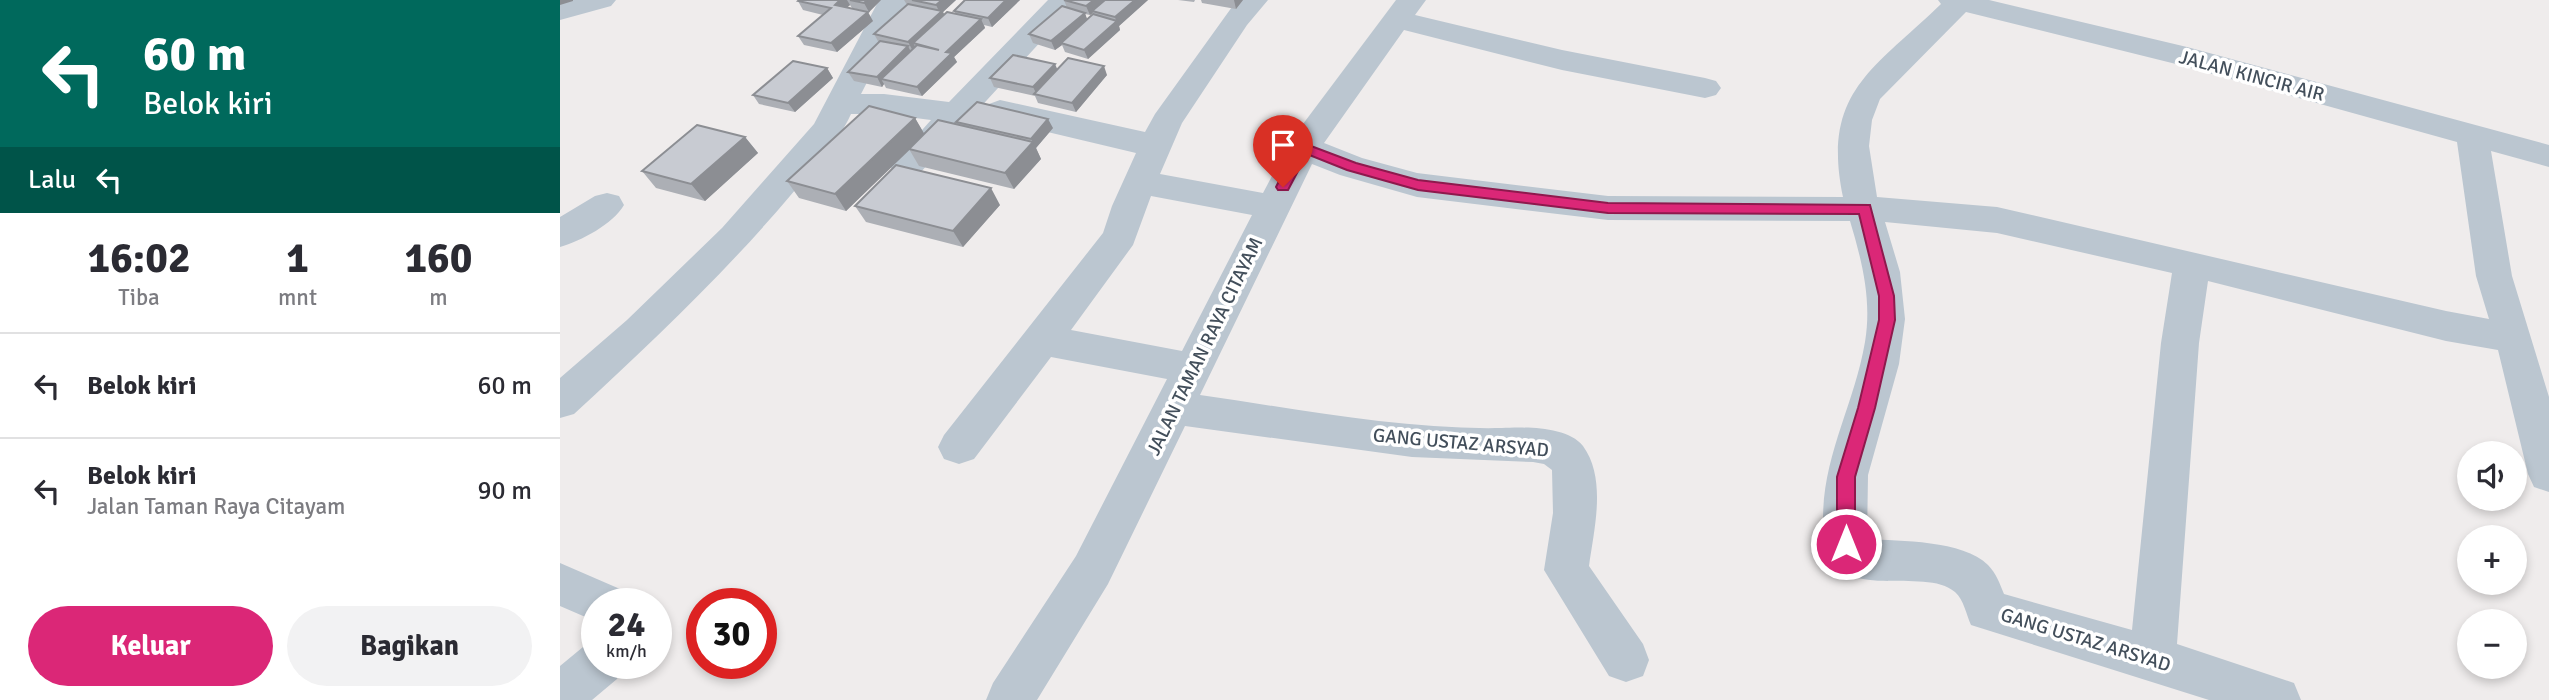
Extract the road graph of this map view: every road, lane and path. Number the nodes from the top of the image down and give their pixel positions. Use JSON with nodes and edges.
{"nodes":[{"id":1,"x":601,"y":0,"type":"edge"},
{"id":2,"x":894,"y":0,"type":"edge"},
{"id":3,"x":1064,"y":0,"type":"edge"},
{"id":4,"x":1253,"y":0,"type":"edge"},
{"id":5,"x":1959,"y":1,"type":"edge"},
{"id":6,"x":1404,"y":10,"type":"edge"},
{"id":7,"x":560,"y":11,"type":"edge"},
{"id":8,"x":1705,"y":88,"type":"dead end"},
{"id":9,"x":842,"y":104,"type":"junction"},
{"id":10,"x":960,"y":108,"type":"junction"},
{"id":11,"x":2472,"y":134,"type":"junction"},
{"id":12,"x":1156,"y":146,"type":"junction"},
{"id":13,"x":1303,"y":148,"type":"junction"},
{"id":14,"x":2549,"y":156,"type":"edge"},
{"id":15,"x":907,"y":166,"type":"edge"},
{"id":16,"x":1139,"y":182,"type":"junction"},
{"id":17,"x":607,"y":205,"type":"dead end"},
{"id":18,"x":1273,"y":206,"type":"junction"},
{"id":19,"x":1865,"y":209,"type":"junction"},
{"id":20,"x":560,"y":234,"type":"edge"},
{"id":21,"x":2192,"y":264,"type":"junction"},
{"id":22,"x":2514,"y":338,"type":"junction"},
{"id":23,"x":1042,"y":340,"type":"junction"},
{"id":24,"x":1192,"y":368,"type":"junction"},
{"id":25,"x":560,"y":402,"type":"edge"},
{"id":26,"x":1174,"y":408,"type":"junction"},
{"id":27,"x":959,"y":447,"type":"dead end"},
{"id":28,"x":2549,"y":474,"type":"edge"},
{"id":29,"x":560,"y":584,"type":"edge"},
{"id":30,"x":581,"y":594,"type":"edge"},
{"id":31,"x":2153,"y":658,"type":"junction"},
{"id":32,"x":1626,"y":660,"type":"dead end"},
{"id":33,"x":581,"y":679,"type":"edge"},
{"id":34,"x":560,"y":697,"type":"edge"},
{"id":35,"x":1010,"y":700,"type":"edge"},
{"id":36,"x":2277,"y":700,"type":"edge"}],
"edges":[{"from":1,"to":7,"type":"street"},
{"from":2,"to":9,"type":"street"},
{"from":3,"to":10,"type":"street"},
{"from":4,"to":12,"type":"street"},
{"from":5,"to":11,"type":"street","name":"JALAN KINCIR AIR"},
{"from":5,"to":19,"type":"street"},
{"from":6,"to":8,"type":"street"},
{"from":6,"to":13,"type":"street","name":"JALAN TAMAN RAYA CITAYAM"},
{"from":9,"to":10,"type":"street"},
{"from":9,"to":25,"type":"street"},
{"from":10,"to":12,"type":"street"},
{"from":10,"to":15,"type":"street"},
{"from":11,"to":14,"type":"street","name":"JALAN KINCIR AIR"},
{"from":11,"to":22,"type":"street"},
{"from":12,"to":16,"type":"street"},
{"from":13,"to":18,"type":"street","name":"JALAN TAMAN RAYA CITAYAM"},
{"from":13,"to":19,"type":"street"},
{"from":16,"to":18,"type":"street"},
{"from":16,"to":23,"type":"street"},
{"from":17,"to":20,"type":"street"},
{"from":18,"to":24,"type":"street","name":"JALAN TAMAN RAYA CITAYAM"},
{"from":19,"to":21,"type":"street"},
{"from":19,"to":31,"type":"street","name":"GANG USTAZ ARSYAD"},
{"from":21,"to":22,"type":"street"},
{"from":21,"to":31,"type":"street"},
{"from":22,"to":28,"type":"street"},
{"from":23,"to":24,"type":"street"},
{"from":23,"to":27,"type":"street"},
{"from":24,"to":26,"type":"street","name":"JALAN TAMAN RAYA CITAYAM"},
{"from":26,"to":32,"type":"street","name":"GANG USTAZ ARSYAD"},
{"from":26,"to":35,"type":"street","name":"JALAN TAMAN RAYA CITAYAM"},
{"from":29,"to":30,"type":"street"},
{"from":31,"to":36,"type":"street","name":"GANG USTAZ ARSYAD"},
{"from":33,"to":34,"type":"street"}]}
